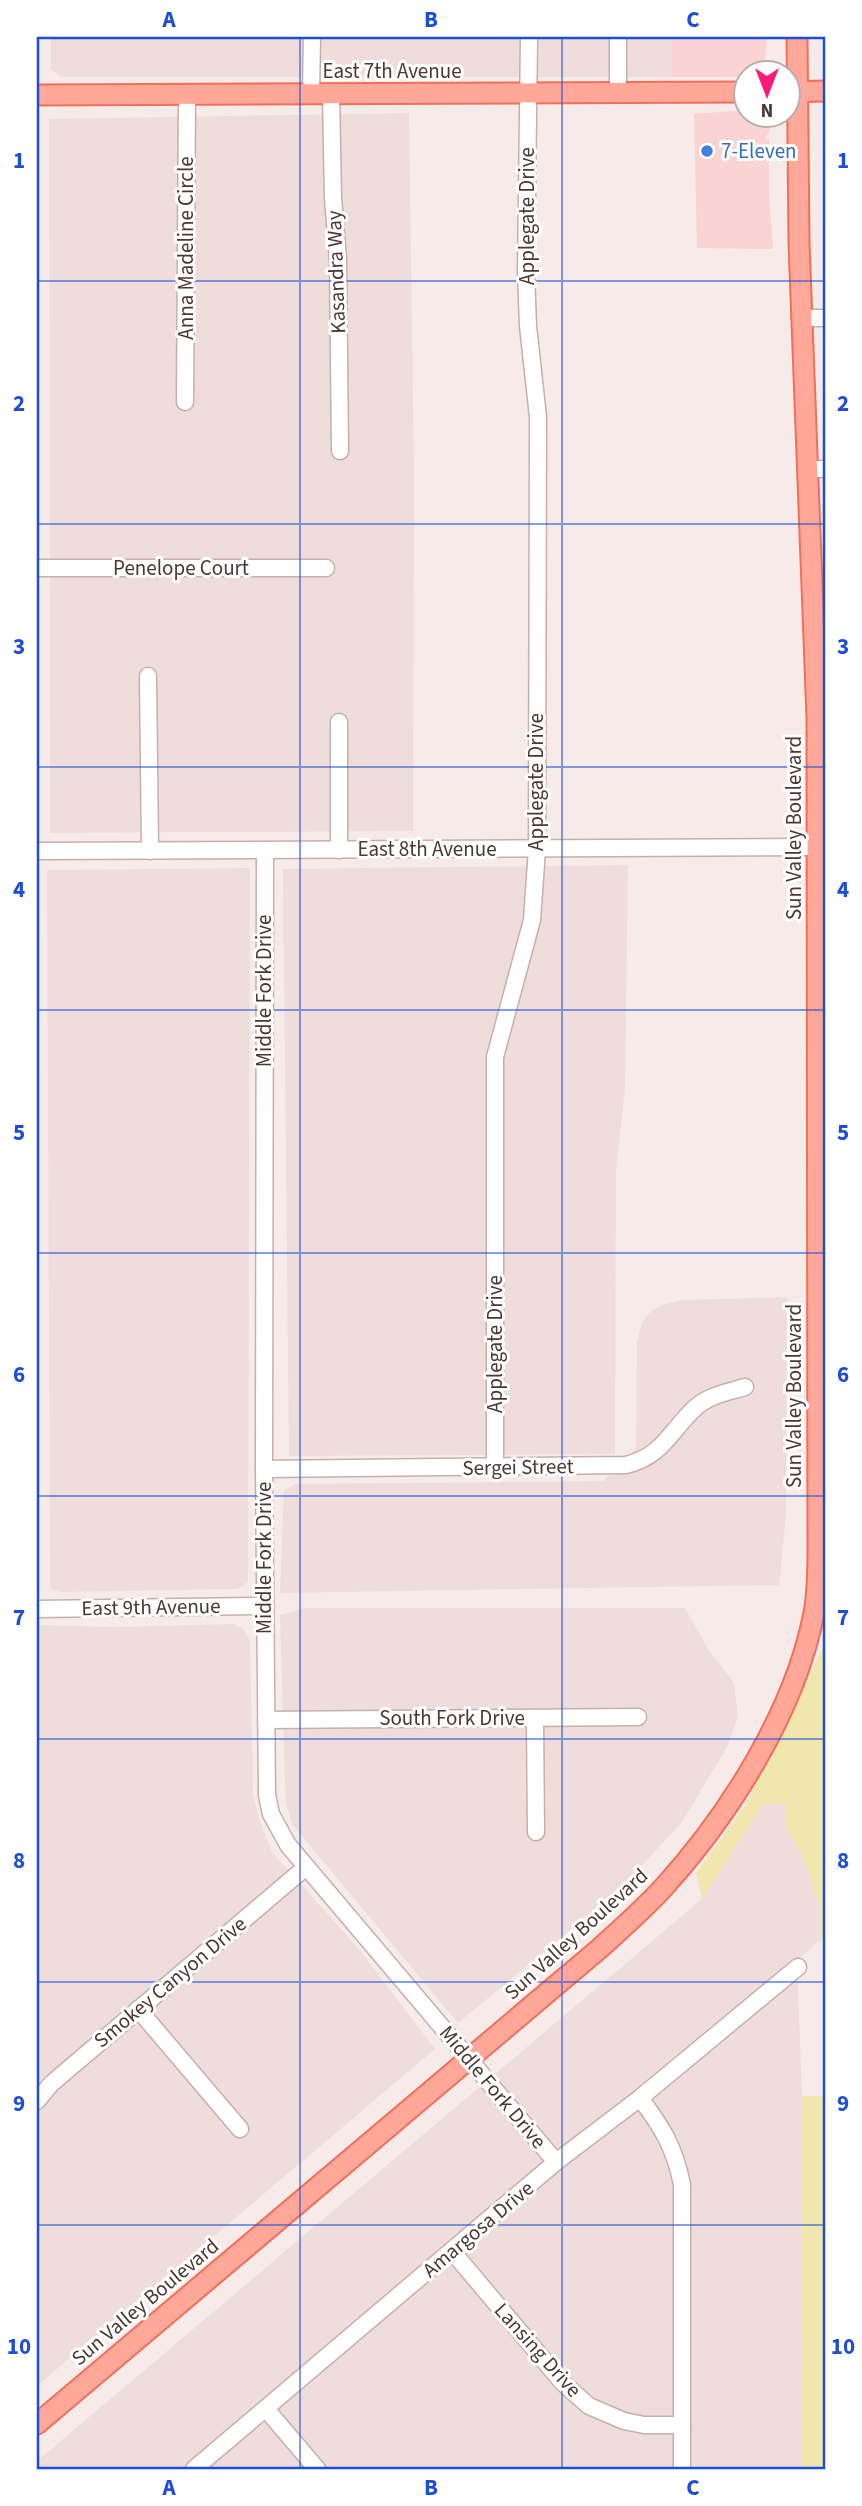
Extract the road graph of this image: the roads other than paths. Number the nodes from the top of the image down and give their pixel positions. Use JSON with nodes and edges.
{"nodes":[{"id":1,"x":312,"y":37,"type":"edge"},
{"id":2,"x":529,"y":37,"type":"edge"},
{"id":3,"x":618,"y":37,"type":"edge"},
{"id":4,"x":797,"y":37,"type":"edge"},
{"id":5,"x":795,"y":60,"type":"edge"},
{"id":6,"x":732,"y":92,"type":"edge"},
{"id":7,"x":802,"y":92,"type":"edge"},
{"id":8,"x":825,"y":92,"type":"edge"},
{"id":9,"x":527,"y":93,"type":"junction"},
{"id":10,"x":618,"y":93,"type":"junction"},
{"id":11,"x":321,"y":94,"type":"junction"},
{"id":12,"x":37,"y":95,"type":"edge"},
{"id":13,"x":187,"y":95,"type":"junction"},
{"id":14,"x":795,"y":130,"type":"edge"},
{"id":15,"x":803,"y":318,"type":"junction"},
{"id":16,"x":825,"y":318,"type":"edge"},
{"id":17,"x":185,"y":402,"type":"dead end"},
{"id":18,"x":340,"y":450,"type":"dead end"},
{"id":19,"x":817,"y":469,"type":"edge"},
{"id":20,"x":37,"y":568,"type":"edge"},
{"id":21,"x":326,"y":568,"type":"dead end"},
{"id":22,"x":148,"y":676,"type":"dead end"},
{"id":23,"x":339,"y":722,"type":"dead end"},
{"id":24,"x":816,"y":847,"type":"junction"},
{"id":25,"x":537,"y":849,"type":"junction"},
{"id":26,"x":265,"y":850,"type":"junction"},
{"id":27,"x":339,"y":850,"type":"junction"},
{"id":28,"x":37,"y":851,"type":"edge"},
{"id":29,"x":150,"y":851,"type":"junction"},
{"id":30,"x":821,"y":1220,"type":"edge"},
{"id":31,"x":745,"y":1387,"type":"dead end"},
{"id":32,"x":495,"y":1467,"type":"junction"},
{"id":33,"x":264,"y":1469,"type":"junction"},
{"id":34,"x":265,"y":1606,"type":"junction"},
{"id":35,"x":37,"y":1609,"type":"edge"},
{"id":36,"x":638,"y":1717,"type":"dead end"},
{"id":37,"x":535,"y":1718,"type":"junction"},
{"id":38,"x":265,"y":1720,"type":"junction"},
{"id":39,"x":536,"y":1832,"type":"dead end"},
{"id":40,"x":306,"y":1867,"type":"junction"},
{"id":41,"x":798,"y":1967,"type":"dead end"},
{"id":42,"x":138,"y":2009,"type":"junction"},
{"id":43,"x":469,"y":2059,"type":"junction"},
{"id":44,"x":640,"y":2098,"type":"junction"},
{"id":45,"x":37,"y":2101,"type":"edge"},
{"id":46,"x":240,"y":2129,"type":"dead end"},
{"id":47,"x":556,"y":2162,"type":"junction"},
{"id":48,"x":452,"y":2251,"type":"junction"},
{"id":49,"x":266,"y":2409,"type":"junction"},
{"id":50,"x":37,"y":2424,"type":"edge"},
{"id":51,"x":682,"y":2425,"type":"junction"},
{"id":52,"x":194,"y":2469,"type":"edge"},
{"id":53,"x":317,"y":2469,"type":"edge"},
{"id":54,"x":682,"y":2469,"type":"edge"}],
"edges":[{"from":1,"to":11,"type":"street","name":"Kasandra Way"},
{"from":2,"to":9,"type":"street","name":"Applegate Drive"},
{"from":3,"to":10,"type":"street"},
{"from":4,"to":5,"type":"main road","name":"Sun Valley Boulevard"},
{"from":6,"to":10,"type":"main road","name":"East 7th Avenue"},
{"from":7,"to":8,"type":"main road"},
{"from":9,"to":10,"type":"main road","name":"East 7th Avenue"},
{"from":9,"to":11,"type":"main road","name":"East 7th Avenue"},
{"from":9,"to":25,"type":"street","name":"Applegate Drive"},
{"from":11,"to":13,"type":"main road","name":"East 7th Avenue"},
{"from":11,"to":18,"type":"street","name":"Kasandra Way"},
{"from":12,"to":13,"type":"main road","name":"East 7th Avenue"},
{"from":13,"to":17,"type":"street","name":"Anna Madeline Circle"},
{"from":14,"to":15,"type":"main road","name":"Sun Valley Boulevard"},
{"from":15,"to":16,"type":"street"},
{"from":15,"to":19,"type":"main road","name":"Sun Valley Boulevard"},
{"from":19,"to":24,"type":"main road","name":"Sun Valley Boulevard"},
{"from":20,"to":21,"type":"street","name":"Penelope Court"},
{"from":22,"to":29,"type":"street"},
{"from":23,"to":27,"type":"street"},
{"from":24,"to":25,"type":"street","name":"East 8th Avenue"},
{"from":24,"to":30,"type":"main road","name":"Sun Valley Boulevard"},
{"from":25,"to":27,"type":"street","name":"East 8th Avenue"},
{"from":25,"to":32,"type":"street","name":"Applegate Drive"},
{"from":26,"to":27,"type":"street","name":"East 8th Avenue"},
{"from":26,"to":29,"type":"street","name":"East 8th Avenue"},
{"from":26,"to":33,"type":"street","name":"Middle Fork Drive"},
{"from":28,"to":29,"type":"street","name":"East 8th Avenue"},
{"from":30,"to":43,"type":"main road","name":"Sun Valley Boulevard"},
{"from":31,"to":32,"type":"street","name":"Sergei Street"},
{"from":32,"to":33,"type":"street","name":"Sergei Street"},
{"from":33,"to":34,"type":"street","name":"Middle Fork Drive"},
{"from":34,"to":35,"type":"street","name":"East 9th Avenue"},
{"from":34,"to":38,"type":"street","name":"Middle Fork Drive"},
{"from":36,"to":37,"type":"street","name":"South Fork Drive"},
{"from":37,"to":38,"type":"street","name":"South Fork Drive"},
{"from":37,"to":39,"type":"street"},
{"from":38,"to":40,"type":"street","name":"Middle Fork Drive"},
{"from":40,"to":42,"type":"street","name":"Smokey Canyon Drive"},
{"from":40,"to":43,"type":"street","name":"Middle Fork Drive"},
{"from":41,"to":44,"type":"street","name":"Amargosa Drive"},
{"from":42,"to":45,"type":"street","name":"Smokey Canyon Drive"},
{"from":42,"to":46,"type":"street"},
{"from":43,"to":47,"type":"street","name":"Middle Fork Drive"},
{"from":43,"to":50,"type":"main road","name":"Sun Valley Boulevard"},
{"from":44,"to":47,"type":"street","name":"Amargosa Drive"},
{"from":44,"to":51,"type":"street"},
{"from":47,"to":48,"type":"street","name":"Amargosa Drive"},
{"from":48,"to":49,"type":"street","name":"Amargosa Drive"},
{"from":48,"to":51,"type":"street","name":"Lansing Drive"},
{"from":49,"to":52,"type":"street","name":"Amargosa Drive"},
{"from":49,"to":53,"type":"street"},
{"from":51,"to":54,"type":"street"}]}
